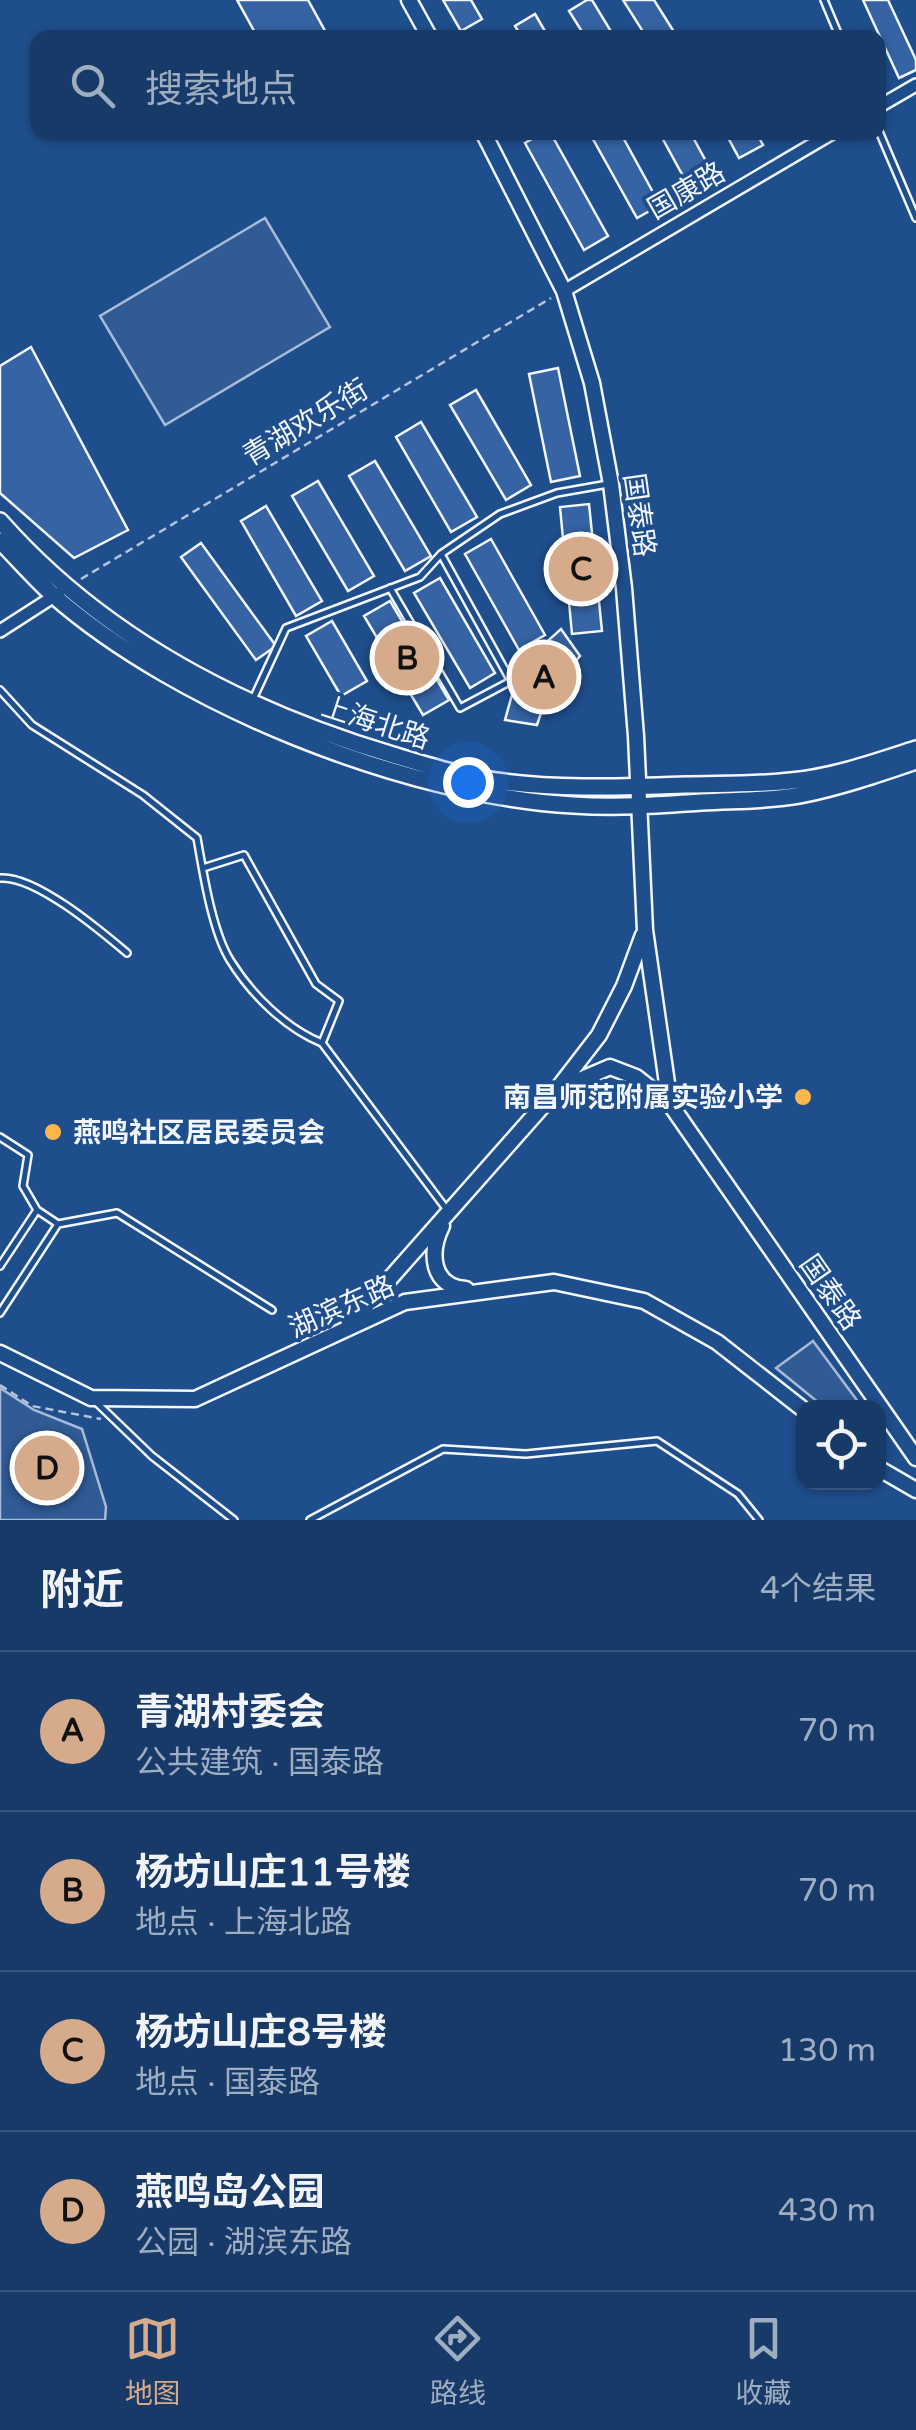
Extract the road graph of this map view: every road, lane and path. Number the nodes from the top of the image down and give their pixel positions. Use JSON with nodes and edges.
{"nodes":[{"id":1,"x":409,"y":0,"type":"edge"},
{"id":2,"x":824,"y":0,"type":"edge"},
{"id":3,"x":426,"y":30,"type":"edge"},
{"id":4,"x":837,"y":30,"type":"edge"},
{"id":5,"x":916,"y":85,"type":"edge"},
{"id":6,"x":886,"y":102,"type":"edge"},
{"id":7,"x":487,"y":140,"type":"edge"},
{"id":8,"x":820,"y":140,"type":"edge"},
{"id":9,"x":883,"y":140,"type":"edge"},
{"id":10,"x":916,"y":218,"type":"edge"},
{"id":11,"x":564,"y":291,"type":"junction"},
{"id":12,"x":611,"y":484,"type":"junction"},
{"id":13,"x":0,"y":522,"type":"edge"},
{"id":14,"x":0,"y":542,"type":"edge"},
{"id":15,"x":441,"y":554,"type":"junction"},
{"id":16,"x":390,"y":588,"type":"junction"},
{"id":17,"x":61,"y":592,"type":"junction"},
{"id":18,"x":0,"y":631,"type":"edge"},
{"id":19,"x":0,"y":690,"type":"edge"},
{"id":20,"x":251,"y":704,"type":"junction"},
{"id":21,"x":916,"y":749,"type":"edge"},
{"id":22,"x":916,"y":761,"type":"edge"},
{"id":23,"x":639,"y":786,"type":"junction"},
{"id":24,"x":640,"y":806,"type":"junction"},
{"id":25,"x":202,"y":868,"type":"junction"},
{"id":26,"x":0,"y":878,"type":"edge"},
{"id":27,"x":645,"y":930,"type":"junction"},
{"id":28,"x":127,"y":953,"type":"dead end"},
{"id":29,"x":322,"y":1043,"type":"junction"},
{"id":30,"x":555,"y":1092,"type":"junction"},
{"id":31,"x":670,"y":1104,"type":"junction"},
{"id":32,"x":0,"y":1137,"type":"edge"},
{"id":33,"x":38,"y":1210,"type":"junction"},
{"id":34,"x":448,"y":1212,"type":"junction"},
{"id":35,"x":58,"y":1224,"type":"junction"},
{"id":36,"x":0,"y":1266,"type":"edge"},
{"id":37,"x":499,"y":1289,"type":"junction"},
{"id":38,"x":272,"y":1310,"type":"dead end"},
{"id":39,"x":0,"y":1314,"type":"edge"},
{"id":40,"x":344,"y":1330,"type":"junction"},
{"id":41,"x":0,"y":1354,"type":"edge"},
{"id":42,"x":0,"y":1384,"type":"edge"},
{"id":43,"x":91,"y":1398,"type":"junction"},
{"id":44,"x":796,"y":1404,"type":"edge"},
{"id":45,"x":113,"y":1419,"type":"junction"},
{"id":46,"x":916,"y":1458,"type":"edge"},
{"id":47,"x":886,"y":1473,"type":"edge"},
{"id":48,"x":916,"y":1490,"type":"edge"},
{"id":49,"x":234,"y":1520,"type":"edge"},
{"id":50,"x":310,"y":1520,"type":"edge"},
{"id":51,"x":759,"y":1520,"type":"edge"}],
"edges":[{"from":1,"to":3,"type":"street"},
{"from":2,"to":4,"type":"lane"},
{"from":5,"to":6,"type":"street"},
{"from":7,"to":11,"type":"street","name":"国泰路"},
{"from":8,"to":11,"type":"street","name":"国康路"},
{"from":9,"to":10,"type":"lane"},
{"from":11,"to":12,"type":"street","name":"国泰路"},
{"from":11,"to":17,"type":"path","name":"青湖欢乐街"},
{"from":12,"to":15,"type":"lane"},
{"from":12,"to":23,"type":"street","name":"国泰路"},
{"from":13,"to":17,"type":"main road","name":"上海北路"},
{"from":14,"to":17,"type":"main road","name":"上海北路"},
{"from":15,"to":16,"type":"lane"},
{"from":15,"to":16,"type":"lane"},
{"from":16,"to":20,"type":"lane"},
{"from":17,"to":18,"type":"street"},
{"from":17,"to":20,"type":"main road","name":"上海北路"},
{"from":17,"to":24,"type":"main road","name":"上海北路"},
{"from":19,"to":25,"type":"lane"},
{"from":20,"to":23,"type":"main road","name":"上海北路"},
{"from":21,"to":23,"type":"main road","name":"上海北路"},
{"from":22,"to":24,"type":"main road","name":"上海北路"},
{"from":23,"to":24,"type":"street","name":"国泰路"},
{"from":24,"to":27,"type":"street","name":"国泰路"},
{"from":25,"to":29,"type":"lane"},
{"from":25,"to":29,"type":"lane"},
{"from":26,"to":28,"type":"lane"},
{"from":27,"to":30,"type":"street","name":"国泰路"},
{"from":27,"to":31,"type":"street","name":"国泰路"},
{"from":29,"to":34,"type":"lane"},
{"from":30,"to":31,"type":"street","name":"国泰路"},
{"from":30,"to":34,"type":"street","name":"国泰路"},
{"from":31,"to":46,"type":"street","name":"国泰路"},
{"from":32,"to":33,"type":"lane"},
{"from":33,"to":35,"type":"lane"},
{"from":33,"to":36,"type":"lane"},
{"from":34,"to":37,"type":"street"},
{"from":34,"to":40,"type":"street","name":"国泰路"},
{"from":35,"to":38,"type":"lane"},
{"from":35,"to":39,"type":"lane"},
{"from":37,"to":40,"type":"street","name":"湖滨东路"},
{"from":37,"to":44,"type":"street","name":"湖滨东路"},
{"from":40,"to":43,"type":"street","name":"湖滨东路"},
{"from":41,"to":43,"type":"street","name":"湖滨东路"},
{"from":42,"to":45,"type":"path"},
{"from":43,"to":45,"type":"lane"},
{"from":45,"to":49,"type":"lane"},
{"from":47,"to":48,"type":"street"},
{"from":50,"to":51,"type":"lane"}]}
